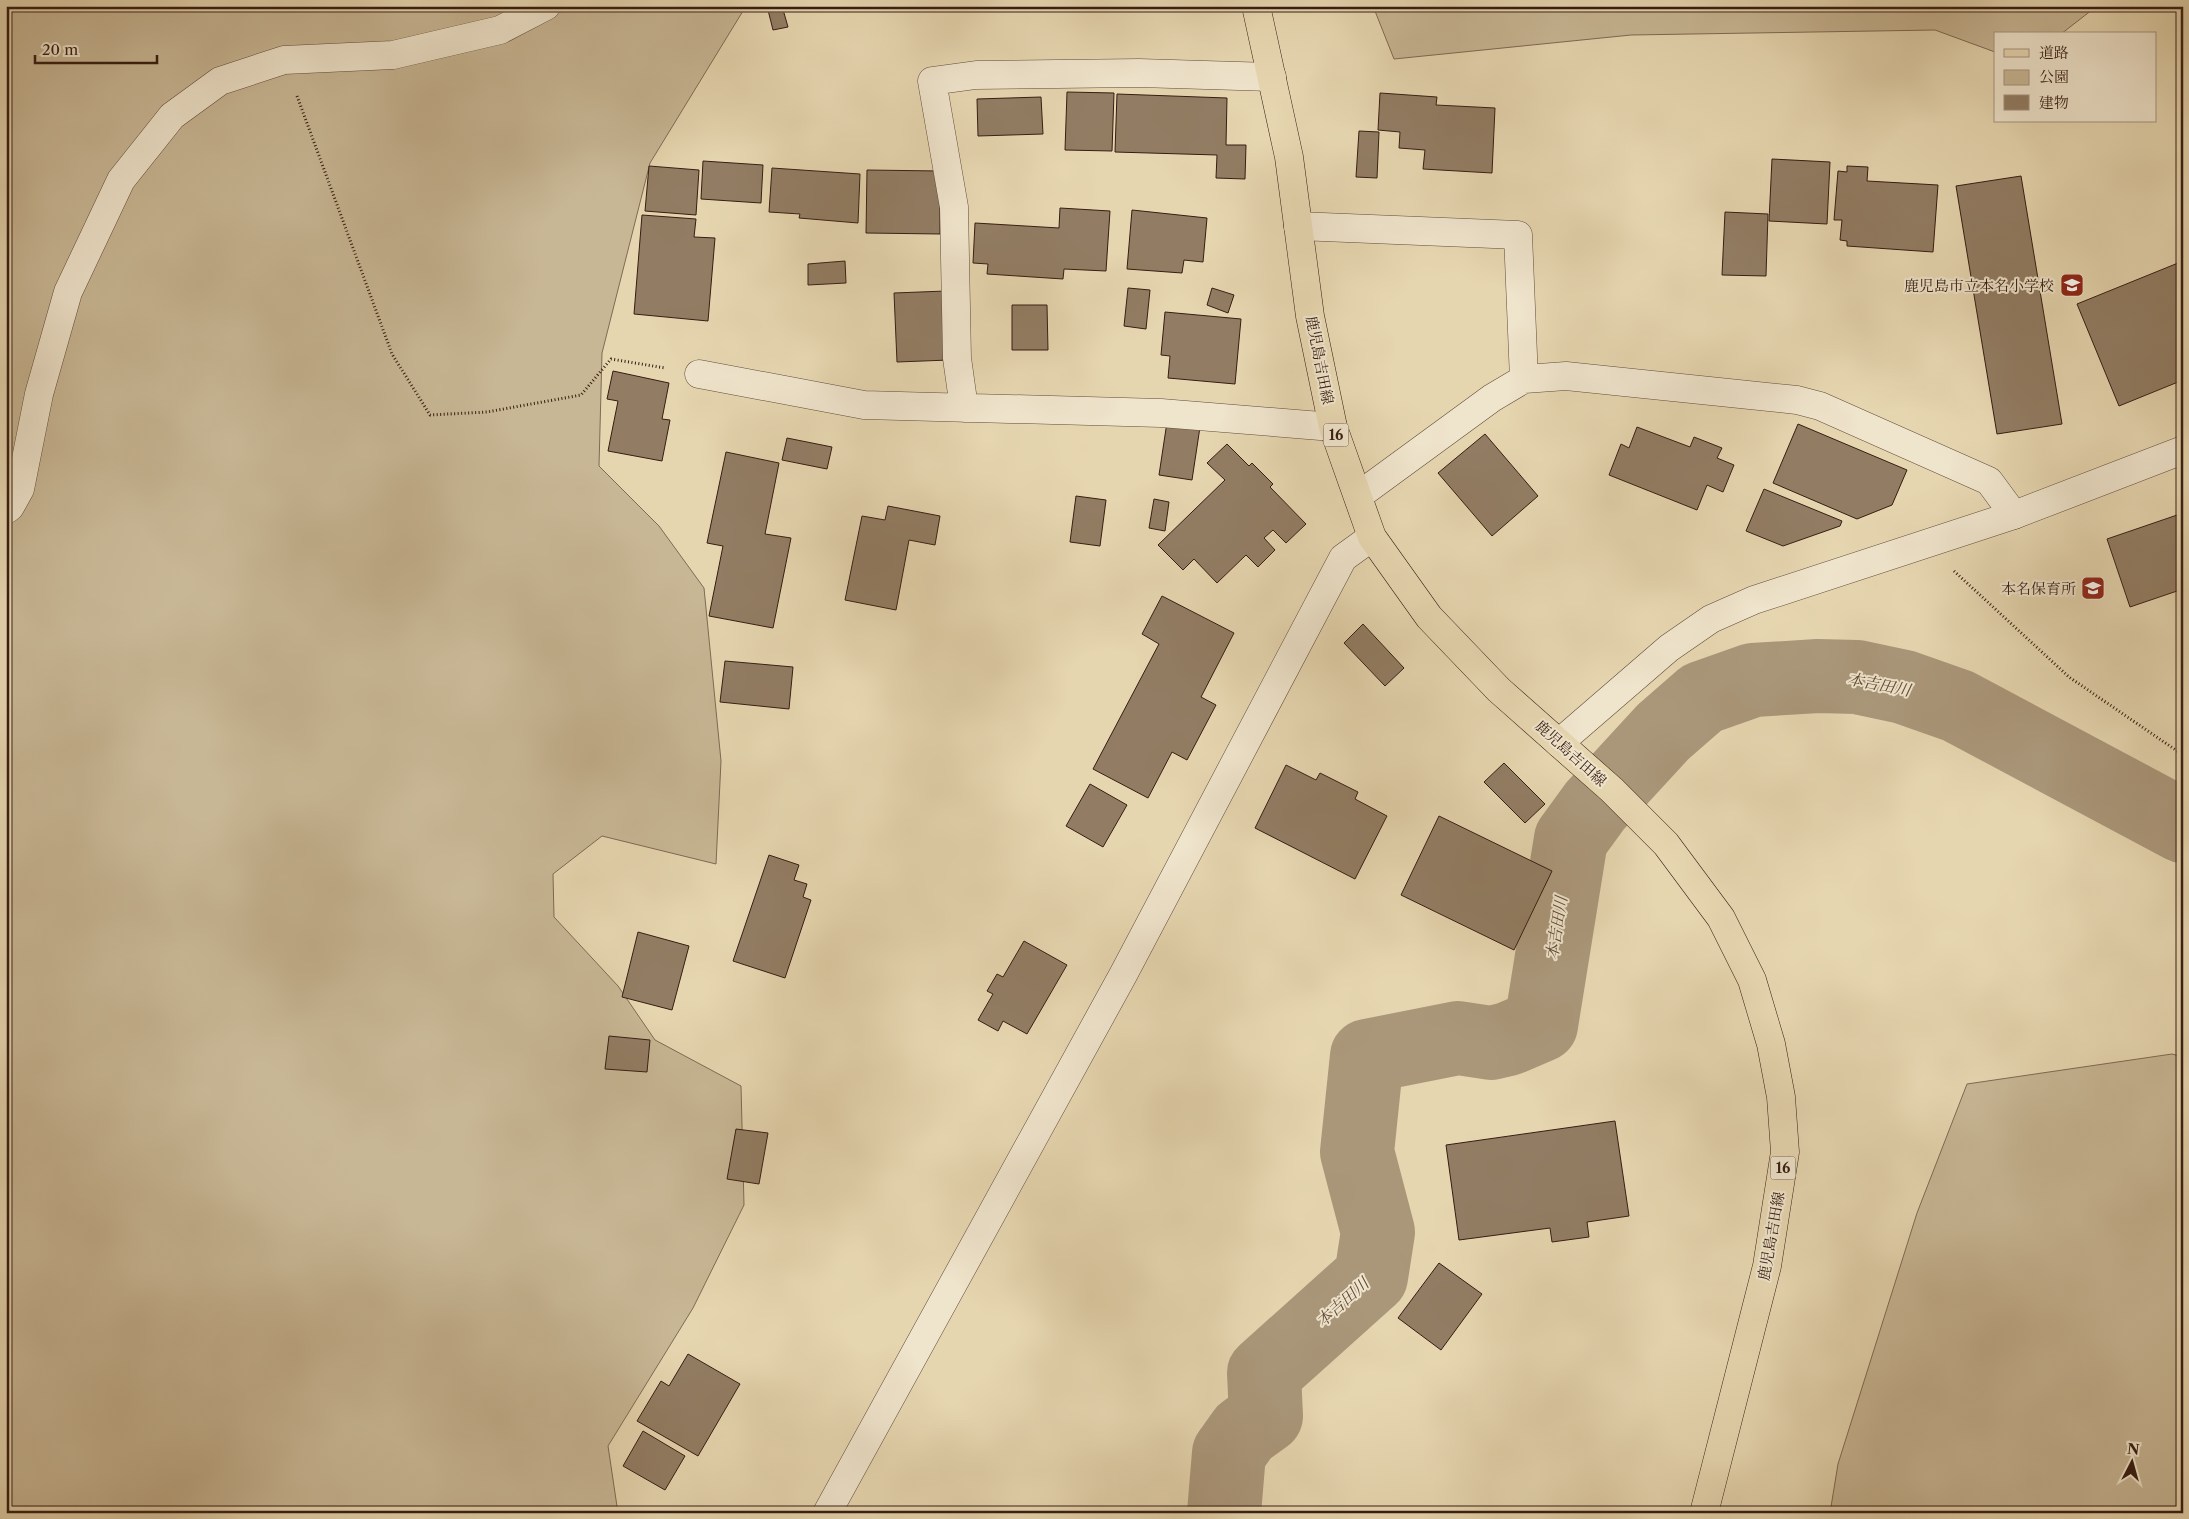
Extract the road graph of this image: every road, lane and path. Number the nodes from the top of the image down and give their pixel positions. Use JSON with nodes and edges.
{"nodes":[{"id":1,"x":546,"y":6,"type":"edge"},
{"id":2,"x":1256,"y":6,"type":"edge"},
{"id":3,"x":284,"y":60,"type":"junction"},
{"id":4,"x":1272,"y":77,"type":"junction"},
{"id":5,"x":1298,"y":226,"type":"junction"},
{"id":6,"x":699,"y":374,"type":"joint"},
{"id":7,"x":1524,"y":379,"type":"junction"},
{"id":8,"x":964,"y":408,"type":"junction"},
{"id":9,"x":1333,"y":427,"type":"junction"},
{"id":10,"x":2183,"y":450,"type":"edge"},
{"id":11,"x":1358,"y":496,"type":"junction"},
{"id":12,"x":6,"y":510,"type":"edge"},
{"id":13,"x":2014,"y":515,"type":"junction"},
{"id":14,"x":1372,"y":536,"type":"junction"},
{"id":15,"x":1926,"y":545,"type":"junction"},
{"id":16,"x":1559,"y":743,"type":"junction"},
{"id":17,"x":2183,"y":756,"type":"edge"},
{"id":18,"x":827,"y":1513,"type":"edge"},
{"id":19,"x":1704,"y":1513,"type":"edge"}],
"edges":[{"from":1,"to":3,"type":"street"},
{"from":2,"to":4,"type":"main road","name":"鹿児島吉田線","number":"16"},
{"from":3,"to":6,"type":"path"},
{"from":3,"to":12,"type":"street"},
{"from":4,"to":5,"type":"main road","name":"鹿児島吉田線","number":"16"},
{"from":4,"to":8,"type":"street"},
{"from":5,"to":7,"type":"street"},
{"from":5,"to":9,"type":"main road","name":"鹿児島吉田線","number":"16"},
{"from":6,"to":8,"type":"street"},
{"from":7,"to":11,"type":"street"},
{"from":7,"to":13,"type":"street"},
{"from":8,"to":9,"type":"street"},
{"from":9,"to":11,"type":"main road","name":"鹿児島吉田線","number":"16"},
{"from":10,"to":13,"type":"street"},
{"from":11,"to":14,"type":"main road","name":"鹿児島吉田線","number":"16"},
{"from":13,"to":15,"type":"street"},
{"from":14,"to":16,"type":"main road","name":"鹿児島吉田線","number":"16"},
{"from":14,"to":18,"type":"street"},
{"from":15,"to":16,"type":"street"},
{"from":15,"to":17,"type":"path"},
{"from":16,"to":19,"type":"main road","name":"鹿児島吉田線","number":"16"}]}
